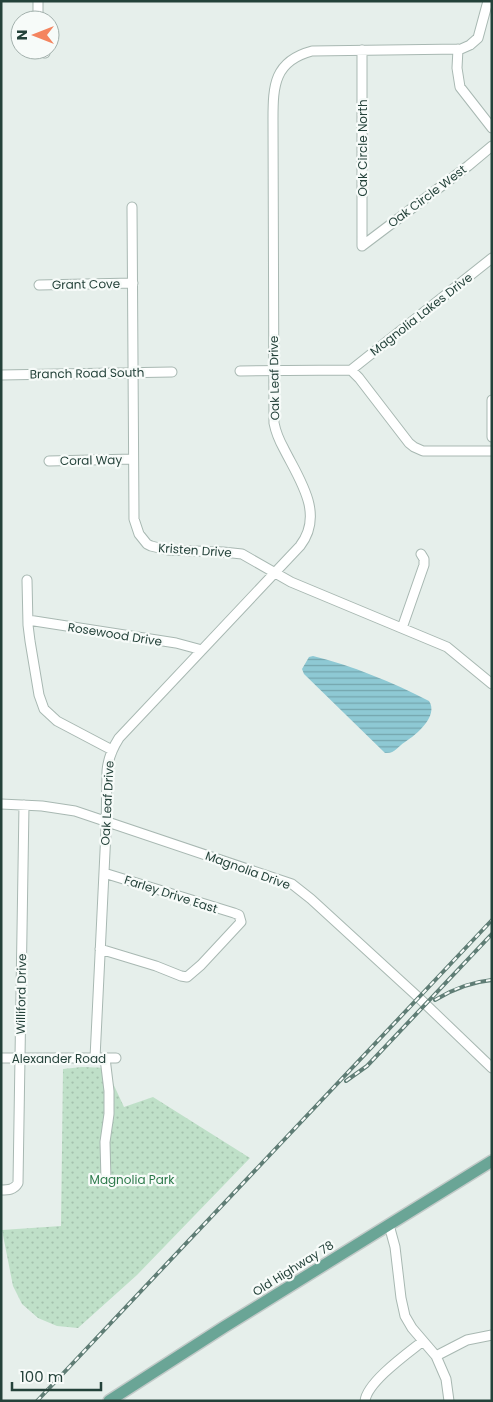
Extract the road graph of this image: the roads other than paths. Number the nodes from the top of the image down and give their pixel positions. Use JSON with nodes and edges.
{"nodes":[{"id":1,"x":488,"y":1,"type":"edge"},
{"id":2,"x":458,"y":49,"type":"junction"},
{"id":3,"x":362,"y":50,"type":"junction"},
{"id":4,"x":492,"y":128,"type":"edge"},
{"id":5,"x":492,"y":146,"type":"edge"},
{"id":6,"x":132,"y":207,"type":"dead end"},
{"id":7,"x":362,"y":246,"type":"joint"},
{"id":8,"x":492,"y":258,"type":"edge"},
{"id":9,"x":133,"y":283,"type":"junction"},
{"id":10,"x":39,"y":285,"type":"dead end"},
{"id":11,"x":351,"y":370,"type":"junction"},
{"id":12,"x":274,"y":371,"type":"junction"},
{"id":13,"x":172,"y":372,"type":"dead end"},
{"id":14,"x":240,"y":372,"type":"dead end"},
{"id":15,"x":133,"y":373,"type":"junction"},
{"id":16,"x":1,"y":375,"type":"edge"},
{"id":17,"x":492,"y":400,"type":"edge"},
{"id":18,"x":492,"y":437,"type":"edge"},
{"id":19,"x":492,"y":452,"type":"edge"},
{"id":20,"x":133,"y":459,"type":"junction"},
{"id":21,"x":49,"y":461,"type":"dead end"},
{"id":22,"x":421,"y":554,"type":"dead end"},
{"id":23,"x":274,"y":574,"type":"junction"},
{"id":24,"x":27,"y":580,"type":"dead end"},
{"id":25,"x":28,"y":620,"type":"junction"},
{"id":26,"x":402,"y":628,"type":"junction"},
{"id":27,"x":202,"y":650,"type":"junction"},
{"id":28,"x":492,"y":684,"type":"edge"},
{"id":29,"x":112,"y":750,"type":"junction"},
{"id":30,"x":1,"y":804,"type":"edge"},
{"id":31,"x":24,"y":805,"type":"junction"},
{"id":32,"x":106,"y":821,"type":"junction"},
{"id":33,"x":104,"y":873,"type":"junction"},
{"id":34,"x":100,"y":949,"type":"junction"},
{"id":35,"x":1,"y":1058,"type":"edge"},
{"id":36,"x":20,"y":1058,"type":"junction"},
{"id":37,"x":100,"y":1058,"type":"junction"},
{"id":38,"x":116,"y":1058,"type":"dead end"},
{"id":39,"x":492,"y":1068,"type":"edge"},
{"id":40,"x":492,"y":1161,"type":"edge"},
{"id":41,"x":106,"y":1180,"type":"dead end"},
{"id":42,"x":1,"y":1190,"type":"edge"},
{"id":43,"x":389,"y":1225,"type":"junction"},
{"id":44,"x":492,"y":1334,"type":"edge"},
{"id":45,"x":423,"y":1341,"type":"junction"},
{"id":46,"x":436,"y":1356,"type":"junction"},
{"id":47,"x":449,"y":1399,"type":"edge"},
{"id":48,"x":109,"y":1401,"type":"edge"},
{"id":49,"x":365,"y":1401,"type":"edge"}],
"edges":[{"from":1,"to":2,"type":"street"},
{"from":2,"to":3,"type":"street","name":"Oak Leaf Drive"},
{"from":2,"to":4,"type":"street"},
{"from":3,"to":7,"type":"street","name":"Oak Circle North"},
{"from":3,"to":12,"type":"street","name":"Oak Leaf Drive"},
{"from":5,"to":7,"type":"street","name":"Oak Circle West"},
{"from":6,"to":9,"type":"street","name":"Kristen Drive"},
{"from":8,"to":11,"type":"street","name":"Magnolia Lakes Drive"},
{"from":9,"to":10,"type":"street","name":"Grant Cove"},
{"from":9,"to":15,"type":"street","name":"Kristen Drive"},
{"from":11,"to":12,"type":"street"},
{"from":11,"to":19,"type":"street"},
{"from":12,"to":14,"type":"street"},
{"from":12,"to":23,"type":"street","name":"Oak Leaf Drive"},
{"from":13,"to":15,"type":"street","name":"Branch Road South"},
{"from":15,"to":16,"type":"street","name":"Branch Road South"},
{"from":15,"to":20,"type":"street","name":"Kristen Drive"},
{"from":17,"to":18,"type":"street"},
{"from":20,"to":21,"type":"street","name":"Coral Way"},
{"from":20,"to":23,"type":"street","name":"Kristen Drive"},
{"from":22,"to":26,"type":"street"},
{"from":23,"to":26,"type":"street","name":"Kristen Drive"},
{"from":23,"to":27,"type":"street","name":"Oak Leaf Drive"},
{"from":24,"to":25,"type":"street"},
{"from":25,"to":27,"type":"street","name":"Rosewood Drive"},
{"from":25,"to":29,"type":"street"},
{"from":26,"to":28,"type":"street","name":"Kristen Drive"},
{"from":27,"to":29,"type":"street","name":"Oak Leaf Drive"},
{"from":29,"to":32,"type":"street","name":"Oak Leaf Drive"},
{"from":30,"to":31,"type":"street","name":"Magnolia Drive"},
{"from":31,"to":32,"type":"street","name":"Magnolia Drive"},
{"from":31,"to":36,"type":"street","name":"Williford Drive"},
{"from":32,"to":33,"type":"street","name":"Oak Leaf Drive"},
{"from":32,"to":39,"type":"street","name":"Magnolia Drive"},
{"from":33,"to":34,"type":"street","name":"Oak Leaf Drive"},
{"from":33,"to":34,"type":"street","name":"Farley Drive East"},
{"from":34,"to":37,"type":"street","name":"Oak Leaf Drive"},
{"from":35,"to":36,"type":"street","name":"Alexander Road"},
{"from":36,"to":37,"type":"street","name":"Alexander Road"},
{"from":36,"to":42,"type":"street","name":"Williford Drive"},
{"from":37,"to":38,"type":"street","name":"Alexander Road"},
{"from":37,"to":41,"type":"street","name":"Oak Leaf Drive"},
{"from":40,"to":43,"type":"main road","name":"Old Highway 78"},
{"from":43,"to":45,"type":"street"},
{"from":43,"to":48,"type":"main road","name":"Old Highway 78"},
{"from":44,"to":46,"type":"street"},
{"from":45,"to":46,"type":"street"},
{"from":45,"to":49,"type":"street"},
{"from":46,"to":47,"type":"street"}]}
